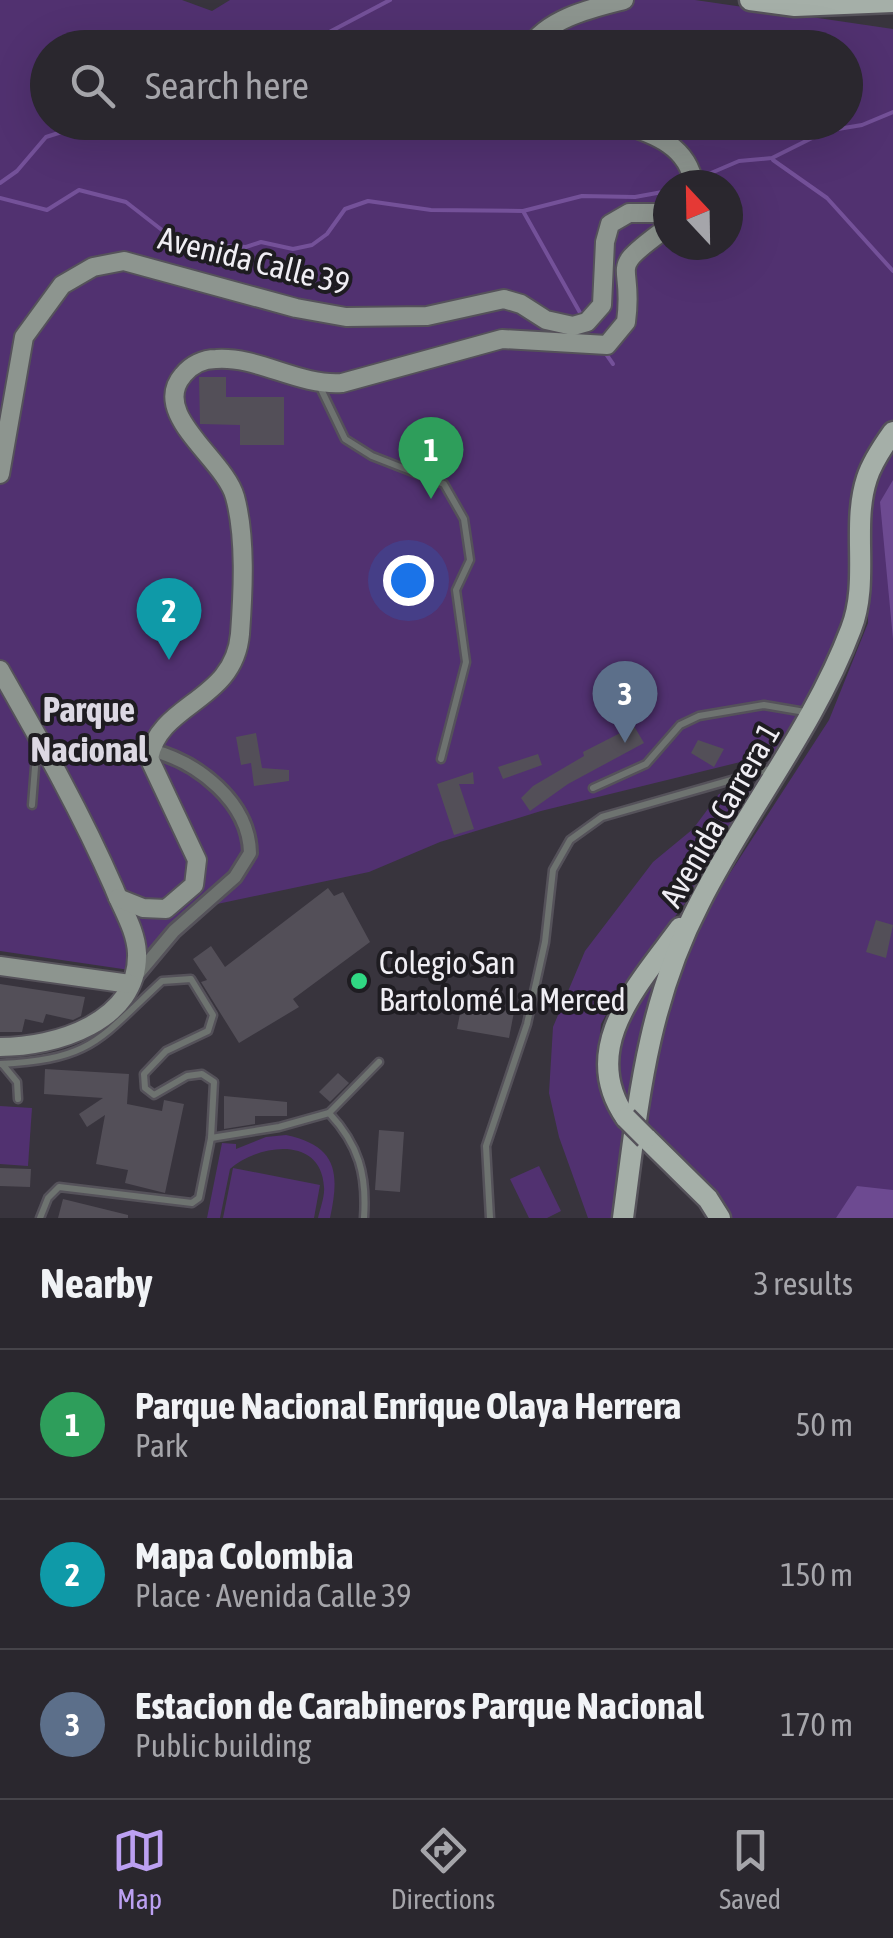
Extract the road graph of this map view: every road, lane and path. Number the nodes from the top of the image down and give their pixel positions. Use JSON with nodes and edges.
{"nodes":[{"id":1,"x":624,"y":0,"type":"edge"},
{"id":2,"x":750,"y":0,"type":"edge"},
{"id":3,"x":893,"y":2,"type":"edge"},
{"id":4,"x":545,"y":30,"type":"edge"},
{"id":5,"x":656,"y":140,"type":"edge"},
{"id":6,"x":691,"y":170,"type":"edge"},
{"id":7,"x":653,"y":213,"type":"edge"},
{"id":8,"x":653,"y":237,"type":"edge"},
{"id":9,"x":319,"y":384,"type":"junction"},
{"id":10,"x":888,"y":440,"type":"edge"},
{"id":11,"x":0,"y":474,"type":"edge"},
{"id":12,"x":0,"y":670,"type":"edge"},
{"id":13,"x":812,"y":714,"type":"junction"},
{"id":14,"x":38,"y":736,"type":"junction"},
{"id":15,"x":151,"y":750,"type":"junction"},
{"id":16,"x":441,"y":759,"type":"dead end"},
{"id":17,"x":784,"y":761,"type":"junction"},
{"id":18,"x":592,"y":788,"type":"dead end"},
{"id":19,"x":32,"y":805,"type":"dead end"},
{"id":20,"x":118,"y":898,"type":"junction"},
{"id":21,"x":699,"y":902,"type":"junction"},
{"id":22,"x":0,"y":966,"type":"edge"},
{"id":23,"x":130,"y":984,"type":"junction"},
{"id":24,"x":1,"y":1058,"type":"edge"},
{"id":25,"x":379,"y":1062,"type":"dead end"},
{"id":26,"x":18,"y":1098,"type":"dead end"},
{"id":27,"x":329,"y":1113,"type":"junction"},
{"id":28,"x":210,"y":1138,"type":"junction"},
{"id":29,"x":40,"y":1218,"type":"edge"},
{"id":30,"x":364,"y":1218,"type":"edge"},
{"id":31,"x":490,"y":1218,"type":"edge"},
{"id":32,"x":623,"y":1218,"type":"edge"},
{"id":33,"x":720,"y":1218,"type":"edge"}],
"edges":[{"from":1,"to":4,"type":"street"},
{"from":2,"to":3,"type":"main road"},
{"from":5,"to":6,"type":"street"},
{"from":7,"to":11,"type":"street","name":"Avenida Calle 39"},
{"from":8,"to":9,"type":"street"},
{"from":9,"to":15,"type":"street"},
{"from":9,"to":16,"type":"lane"},
{"from":10,"to":13,"type":"main road","name":"Avenida Carrera 1"},
{"from":12,"to":14,"type":"street"},
{"from":13,"to":17,"type":"main road","name":"Avenida Carrera 1"},
{"from":13,"to":18,"type":"lane"},
{"from":14,"to":19,"type":"lane"},
{"from":14,"to":20,"type":"street"},
{"from":15,"to":20,"type":"street"},
{"from":15,"to":23,"type":"street"},
{"from":17,"to":21,"type":"main road","name":"Avenida Carrera 1"},
{"from":17,"to":31,"type":"lane"},
{"from":20,"to":23,"type":"street"},
{"from":21,"to":32,"type":"main road","name":"Avenida Carrera 1"},
{"from":21,"to":33,"type":"main road","bridge":true},
{"from":22,"to":23,"type":"street"},
{"from":23,"to":24,"type":"street"},
{"from":24,"to":26,"type":"lane"},
{"from":24,"to":28,"type":"lane"},
{"from":25,"to":27,"type":"lane"},
{"from":27,"to":28,"type":"lane"},
{"from":27,"to":30,"type":"lane"},
{"from":28,"to":29,"type":"lane"}]}
